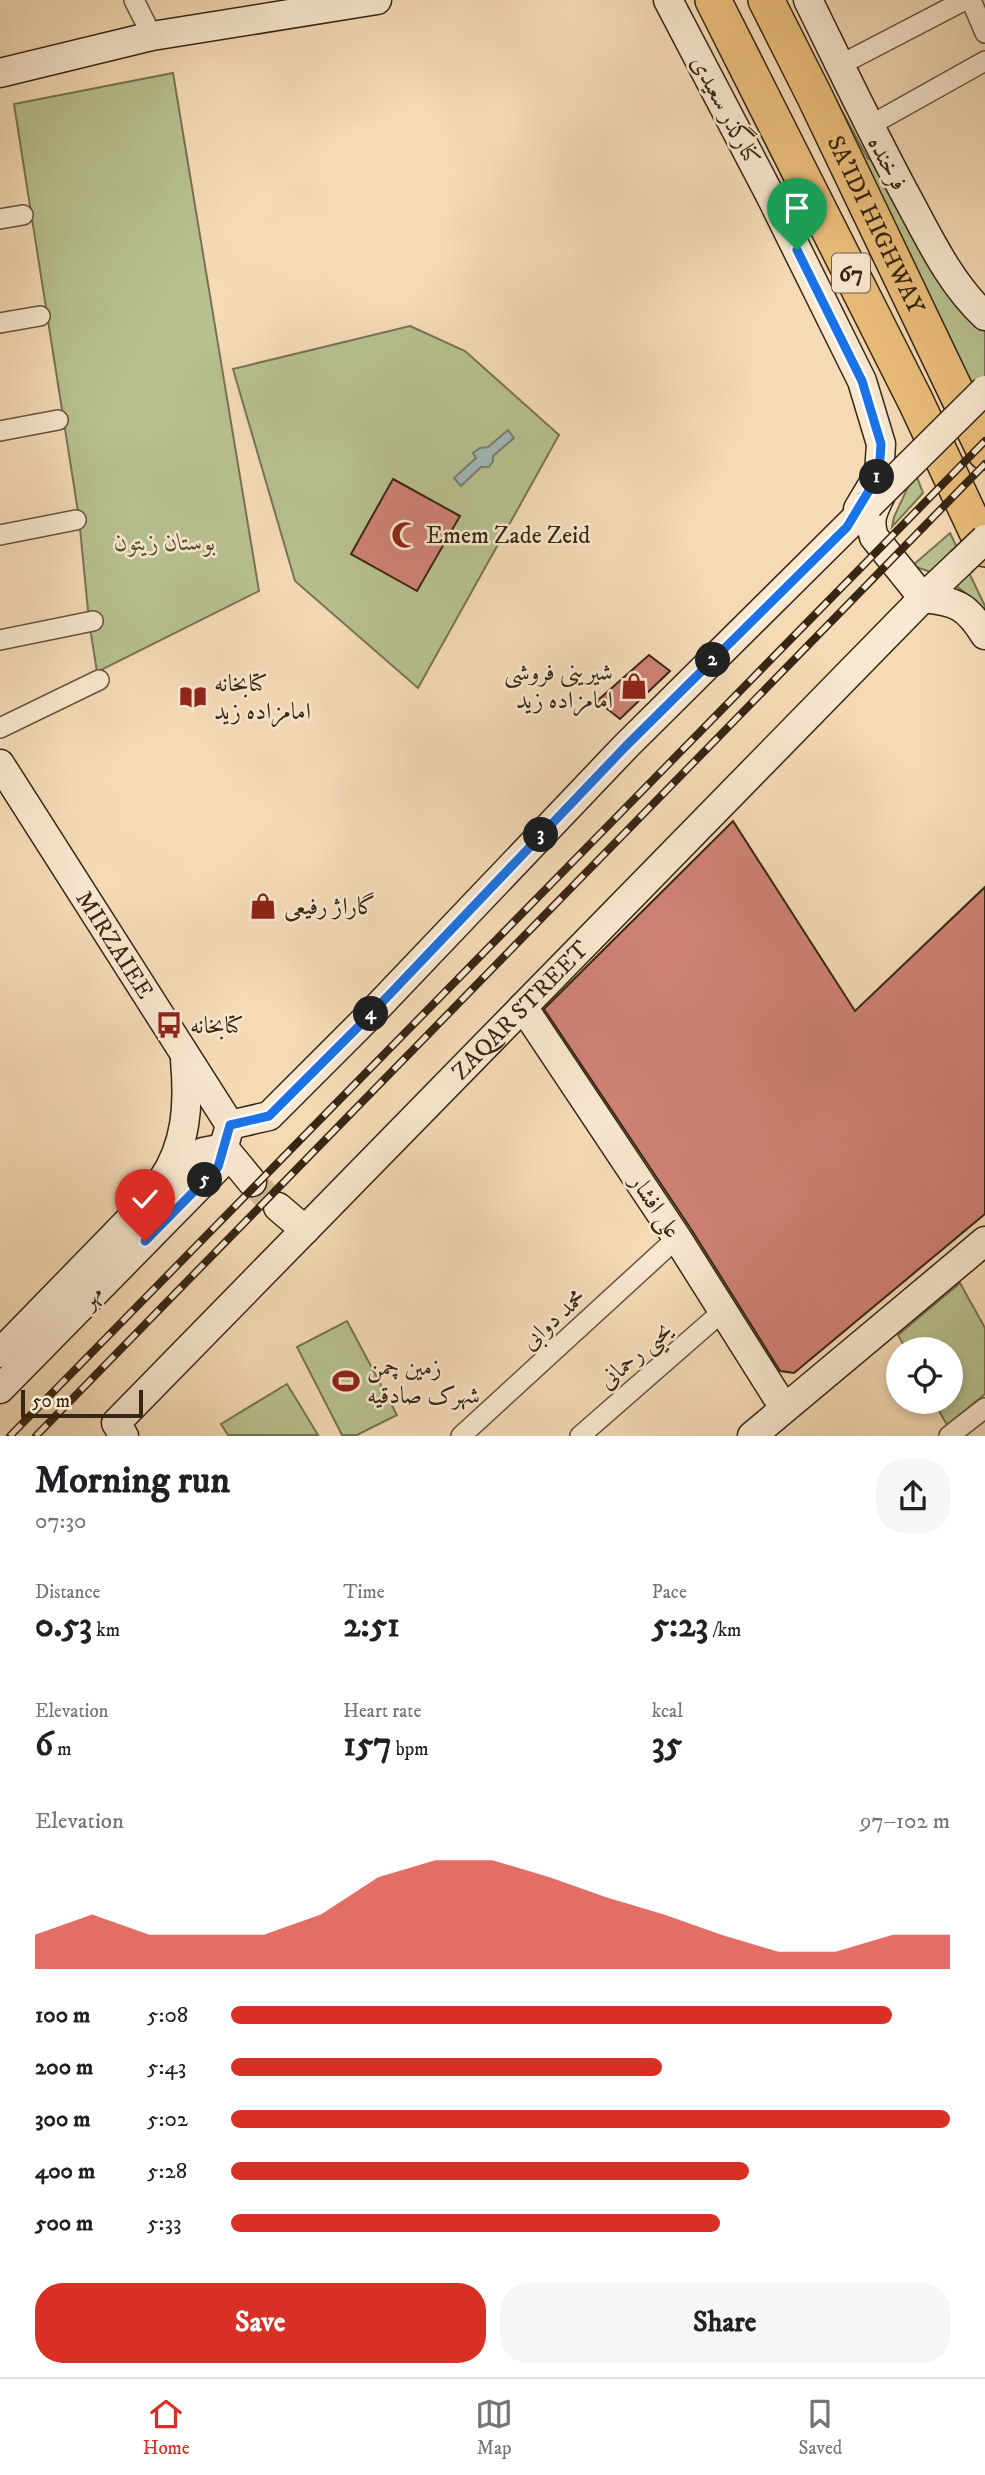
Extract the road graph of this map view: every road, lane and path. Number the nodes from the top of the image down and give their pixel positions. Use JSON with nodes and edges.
{"nodes":[{"id":1,"x":134,"y":0,"type":"edge"},
{"id":2,"x":377,"y":0,"type":"edge"},
{"id":3,"x":668,"y":0,"type":"edge"},
{"id":4,"x":713,"y":0,"type":"edge"},
{"id":5,"x":766,"y":0,"type":"edge"},
{"id":6,"x":808,"y":0,"type":"edge"},
{"id":7,"x":965,"y":0,"type":"edge"},
{"id":8,"x":971,"y":0,"type":"edge"},
{"id":9,"x":985,"y":33,"type":"edge"},
{"id":10,"x":152,"y":36,"type":"junction"},
{"id":11,"x":985,"y":61,"type":"edge"},
{"id":12,"x":840,"y":65,"type":"junction"},
{"id":13,"x":0,"y":73,"type":"edge"},
{"id":14,"x":869,"y":126,"type":"junction"},
{"id":15,"x":23,"y":215,"type":"dead end"},
{"id":16,"x":0,"y":219,"type":"edge"},
{"id":17,"x":40,"y":316,"type":"dead end"},
{"id":18,"x":985,"y":316,"type":"edge"},
{"id":19,"x":0,"y":323,"type":"edge"},
{"id":20,"x":985,"y":390,"type":"edge"},
{"id":21,"x":873,"y":413,"type":"junction"},
{"id":22,"x":58,"y":420,"type":"dead end"},
{"id":23,"x":0,"y":431,"type":"edge"},
{"id":24,"x":985,"y":452,"type":"edge"},
{"id":25,"x":76,"y":520,"type":"dead end"},
{"id":26,"x":847,"y":527,"type":"junction"},
{"id":27,"x":0,"y":535,"type":"edge"},
{"id":28,"x":985,"y":540,"type":"edge"},
{"id":29,"x":985,"y":549,"type":"edge"},
{"id":30,"x":923,"y":598,"type":"junction"},
{"id":31,"x":93,"y":621,"type":"dead end"},
{"id":32,"x":985,"y":635,"type":"edge"},
{"id":33,"x":0,"y":640,"type":"edge"},
{"id":34,"x":99,"y":680,"type":"dead end"},
{"id":35,"x":0,"y":728,"type":"edge"},
{"id":36,"x":0,"y":764,"type":"edge"},
{"id":37,"x":523,"y":1007,"type":"junction"},
{"id":38,"x":184,"y":1054,"type":"junction"},
{"id":39,"x":227,"y":1137,"type":"junction"},
{"id":40,"x":253,"y":1182,"type":"tunnel mouth"},
{"id":41,"x":147,"y":1202,"type":"junction"},
{"id":42,"x":278,"y":1207,"type":"tunnel mouth"},
{"id":43,"x":305,"y":1230,"type":"junction"},
{"id":44,"x":677,"y":1238,"type":"junction"},
{"id":45,"x":985,"y":1241,"type":"edge"},
{"id":46,"x":723,"y":1311,"type":"junction"},
{"id":47,"x":0,"y":1353,"type":"edge"},
{"id":48,"x":0,"y":1389,"type":"edge"},
{"id":49,"x":784,"y":1408,"type":"junction"},
{"id":50,"x":985,"y":1408,"type":"edge"},
{"id":51,"x":115,"y":1431,"type":"edge"},
{"id":52,"x":461,"y":1436,"type":"edge"},
{"id":53,"x":580,"y":1436,"type":"edge"},
{"id":54,"x":752,"y":1436,"type":"edge"},
{"id":55,"x":949,"y":1436,"type":"edge"}],
"edges":[{"from":1,"to":10,"type":"street"},
{"from":2,"to":10,"type":"street"},
{"from":3,"to":21,"type":"street","name":"کنارگذر سعیدی"},
{"from":4,"to":29,"type":"highway","name":"SA'IDI HIGHWAY","number":"67"},
{"from":5,"to":24,"type":"highway","name":"SA'IDI HIGHWAY","number":"67"},
{"from":6,"to":12,"type":"street","name":"فرخنده"},
{"from":7,"to":12,"type":"street"},
{"from":8,"to":9,"type":"street"},
{"from":10,"to":13,"type":"street"},
{"from":11,"to":14,"type":"street"},
{"from":12,"to":14,"type":"street","name":"فرخنده"},
{"from":14,"to":18,"type":"street","name":"فرخنده"},
{"from":15,"to":16,"type":"street"},
{"from":17,"to":19,"type":"street"},
{"from":20,"to":26,"type":"street","bridge":true},
{"from":21,"to":26,"type":"street","name":"کنارگذر سعیدی"},
{"from":21,"to":30,"type":"street"},
{"from":22,"to":23,"type":"street"},
{"from":25,"to":27,"type":"street"},
{"from":26,"to":39,"type":"street","name":"مهر"},
{"from":28,"to":30,"type":"street","name":"ZAQAR STREET","bridge":true},
{"from":30,"to":32,"type":"street"},
{"from":30,"to":37,"type":"street","name":"ZAQAR STREET"},
{"from":31,"to":33,"type":"street"},
{"from":34,"to":35,"type":"street"},
{"from":36,"to":38,"type":"street","name":"MIRZAIEE"},
{"from":37,"to":43,"type":"street","name":"ZAQAR STREET"},
{"from":37,"to":44,"type":"street","name":"علی افشار"},
{"from":38,"to":39,"type":"street","name":"MIRZAIEE"},
{"from":38,"to":41,"type":"street"},
{"from":39,"to":40,"type":"street","name":"MIRZAIEE"},
{"from":39,"to":41,"type":"street","name":"مهر"},
{"from":39,"to":48,"type":"street","name":"مهر"},
{"from":41,"to":47,"type":"street","name":"مهر"},
{"from":42,"to":43,"type":"street"},
{"from":43,"to":51,"type":"street","name":"ZAQAR STREET"},
{"from":44,"to":46,"type":"street","name":"علی افشار"},
{"from":44,"to":52,"type":"street","name":"محمد دوابی"},
{"from":45,"to":49,"type":"street"},
{"from":46,"to":49,"type":"street","name":"علی افشار"},
{"from":46,"to":53,"type":"street","name":"یحیی رحمانی"},
{"from":49,"to":54,"type":"street"},
{"from":50,"to":55,"type":"street"}]}
